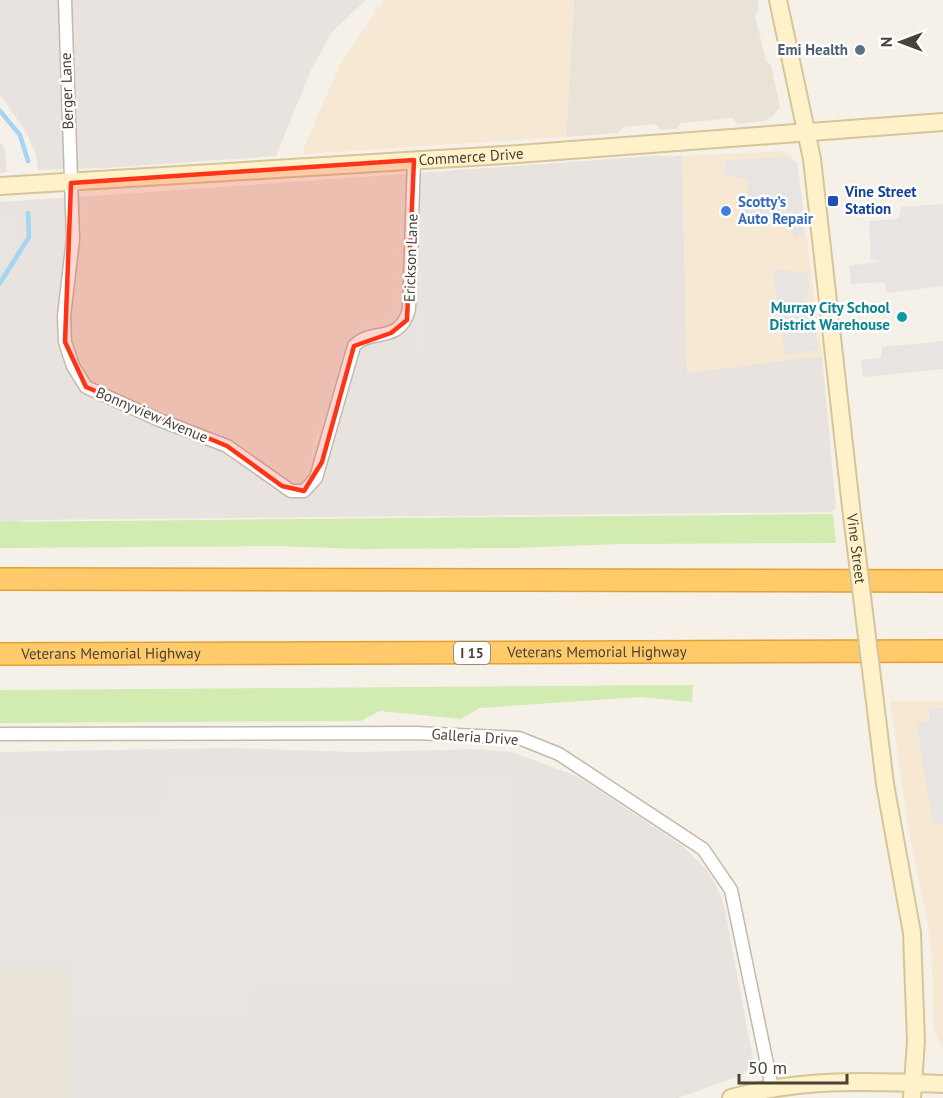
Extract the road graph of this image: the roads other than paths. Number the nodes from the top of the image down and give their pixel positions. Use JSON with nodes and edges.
{"nodes":[{"id":1,"x":65,"y":0,"type":"edge"},
{"id":2,"x":778,"y":0,"type":"edge"},
{"id":3,"x":943,"y":122,"type":"edge"},
{"id":4,"x":807,"y":132,"type":"junction"},
{"id":5,"x":414,"y":160,"type":"junction"},
{"id":6,"x":71,"y":183,"type":"junction"},
{"id":7,"x":0,"y":186,"type":"edge"},
{"id":8,"x":304,"y":491,"type":"joint"},
{"id":9,"x":943,"y":568,"type":"edge"},
{"id":10,"x":0,"y":579,"type":"edge"},
{"id":11,"x":910,"y":580,"type":"junction"},
{"id":12,"x":943,"y":580,"type":"edge"},
{"id":13,"x":943,"y":651,"type":"edge"},
{"id":14,"x":0,"y":654,"type":"edge"},
{"id":15,"x":0,"y":734,"type":"edge"},
{"id":16,"x":943,"y":1084,"type":"edge"},
{"id":17,"x":772,"y":1088,"type":"junction"},
{"id":18,"x":912,"y":1090,"type":"edge"},
{"id":19,"x":731,"y":1098,"type":"edge"}],
"edges":[{"from":1,"to":6,"type":"street","name":"Berger Lane"},
{"from":2,"to":4,"type":"street","name":"Vine Street"},
{"from":3,"to":4,"type":"street","name":"Commerce Drive"},
{"from":4,"to":5,"type":"street","name":"Commerce Drive"},
{"from":4,"to":18,"type":"street","name":"Vine Street","bridge":true},
{"from":5,"to":6,"type":"street","name":"Commerce Drive"},
{"from":5,"to":8,"type":"street","name":"Erickson Lane"},
{"from":6,"to":7,"type":"street","name":"Commerce Drive"},
{"from":6,"to":8,"type":"street","name":"Bonnyview Avenue"},
{"from":9,"to":11,"type":"highway"},
{"from":10,"to":11,"type":"highway"},
{"from":11,"to":12,"type":"highway"},
{"from":13,"to":14,"type":"highway","name":"Veterans Memorial Highway","number":"I 15"},
{"from":15,"to":17,"type":"street","name":"Galleria Drive"},
{"from":16,"to":18,"type":"street"},
{"from":17,"to":18,"type":"street"},
{"from":17,"to":19,"type":"street"}]}
